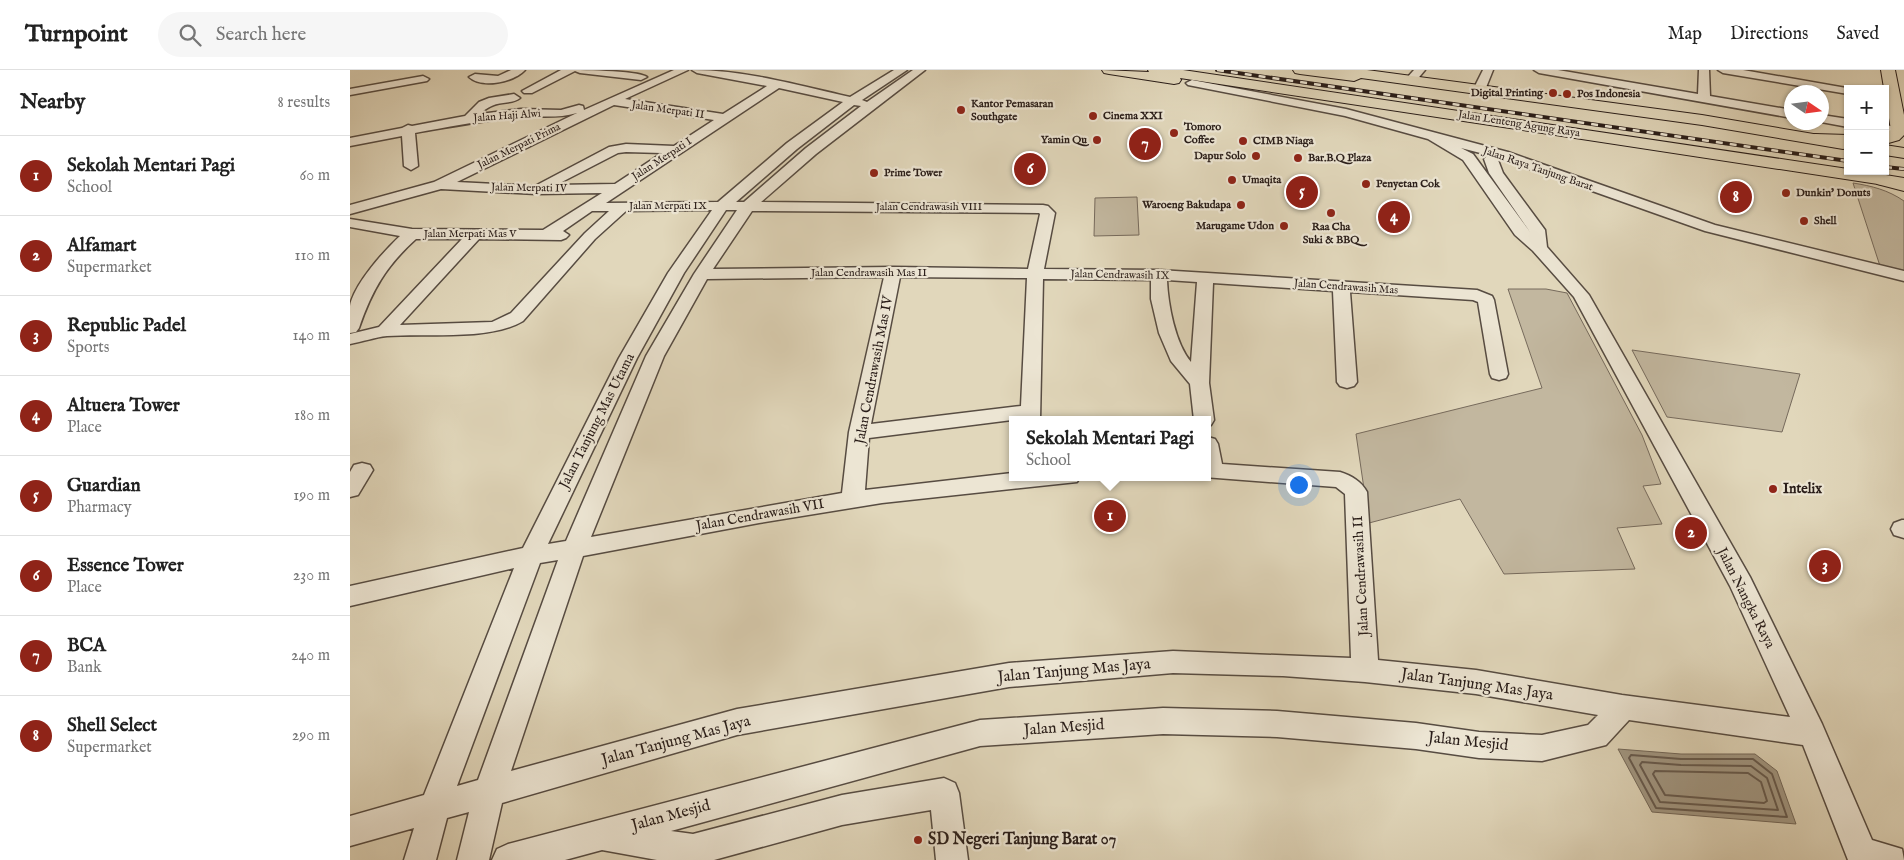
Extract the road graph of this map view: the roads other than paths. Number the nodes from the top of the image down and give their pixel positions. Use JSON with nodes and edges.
{"nodes":[{"id":1,"x":520,"y":70,"type":"edge"},
{"id":2,"x":570,"y":70,"type":"edge"},
{"id":3,"x":580,"y":70,"type":"edge"},
{"id":4,"x":655,"y":70,"type":"edge"},
{"id":5,"x":683,"y":70,"type":"edge"},
{"id":6,"x":697,"y":70,"type":"edge"},
{"id":7,"x":902,"y":70,"type":"edge"},
{"id":8,"x":920,"y":70,"type":"edge"},
{"id":9,"x":1109,"y":70,"type":"edge"},
{"id":10,"x":1155,"y":70,"type":"edge"},
{"id":11,"x":1300,"y":70,"type":"edge"},
{"id":12,"x":1335,"y":70,"type":"edge"},
{"id":13,"x":1488,"y":70,"type":"edge"},
{"id":14,"x":1539,"y":70,"type":"edge"},
{"id":15,"x":1704,"y":70,"type":"edge"},
{"id":16,"x":1723,"y":70,"type":"edge"},
{"id":17,"x":1888,"y":70,"type":"edge"},
{"id":18,"x":422,"y":74,"type":"edge"},
{"id":19,"x":1416,"y":75,"type":"edge"},
{"id":20,"x":475,"y":77,"type":"dead end"},
{"id":21,"x":641,"y":77,"type":"junction"},
{"id":22,"x":350,"y":82,"type":"edge"},
{"id":23,"x":1192,"y":83,"type":"junction"},
{"id":24,"x":777,"y":84,"type":"junction"},
{"id":25,"x":1283,"y":88,"type":"junction"},
{"id":26,"x":1479,"y":90,"type":"junction"},
{"id":27,"x":1844,"y":90,"type":"edge"},
{"id":28,"x":528,"y":91,"type":"dead end"},
{"id":29,"x":350,"y":92,"type":"edge"},
{"id":30,"x":514,"y":98,"type":"dead end"},
{"id":31,"x":1704,"y":100,"type":"junction"},
{"id":32,"x":612,"y":101,"type":"junction"},
{"id":33,"x":862,"y":103,"type":"junction"},
{"id":34,"x":1895,"y":105,"type":"edge"},
{"id":35,"x":1784,"y":113,"type":"edge"},
{"id":36,"x":724,"y":118,"type":"junction"},
{"id":37,"x":469,"y":119,"type":"junction"},
{"id":38,"x":1829,"y":119,"type":"edge"},
{"id":39,"x":1844,"y":122,"type":"edge"},
{"id":40,"x":408,"y":130,"type":"junction"},
{"id":41,"x":1764,"y":131,"type":"junction"},
{"id":42,"x":1893,"y":136,"type":"edge"},
{"id":43,"x":1434,"y":138,"type":"junction"},
{"id":44,"x":1815,"y":139,"type":"junction"},
{"id":45,"x":1844,"y":140,"type":"edge"},
{"id":46,"x":350,"y":142,"type":"edge"},
{"id":47,"x":1844,"y":143,"type":"edge"},
{"id":48,"x":1889,"y":149,"type":"edge"},
{"id":49,"x":676,"y":150,"type":"junction"},
{"id":50,"x":1904,"y":152,"type":"edge"},
{"id":51,"x":1503,"y":155,"type":"junction"},
{"id":52,"x":411,"y":166,"type":"dead end"},
{"id":53,"x":439,"y":185,"type":"junction"},
{"id":54,"x":1904,"y":185,"type":"edge"},
{"id":55,"x":618,"y":188,"type":"junction"},
{"id":56,"x":536,"y":190,"type":"junction"},
{"id":57,"x":623,"y":206,"type":"junction"},
{"id":58,"x":722,"y":206,"type":"junction"},
{"id":59,"x":589,"y":207,"type":"junction"},
{"id":60,"x":747,"y":207,"type":"junction"},
{"id":61,"x":350,"y":210,"type":"edge"},
{"id":62,"x":350,"y":223,"type":"edge"},
{"id":63,"x":412,"y":234,"type":"junction"},
{"id":64,"x":548,"y":234,"type":"junction"},
{"id":65,"x":474,"y":236,"type":"junction"},
{"id":66,"x":590,"y":236,"type":"junction"},
{"id":67,"x":1539,"y":248,"type":"junction"},
{"id":68,"x":893,"y":272,"type":"junction"},
{"id":69,"x":702,"y":274,"type":"junction"},
{"id":70,"x":1035,"y":274,"type":"junction"},
{"id":71,"x":1159,"y":275,"type":"junction"},
{"id":72,"x":1904,"y":276,"type":"edge"},
{"id":73,"x":1206,"y":278,"type":"junction"},
{"id":74,"x":1341,"y":286,"type":"junction"},
{"id":75,"x":350,"y":328,"type":"edge"},
{"id":76,"x":384,"y":331,"type":"junction"},
{"id":77,"x":350,"y":339,"type":"edge"},
{"id":78,"x":1499,"y":374,"type":"dead end"},
{"id":79,"x":1347,"y":382,"type":"dead end"},
{"id":80,"x":1199,"y":383,"type":"junction"},
{"id":81,"x":1030,"y":416,"type":"edge"},
{"id":82,"x":1203,"y":416,"type":"edge"},
{"id":83,"x":1009,"y":418,"type":"edge"},
{"id":84,"x":859,"y":432,"type":"junction"},
{"id":85,"x":362,"y":470,"type":"dead end"},
{"id":86,"x":1211,"y":471,"type":"edge"},
{"id":87,"x":1009,"y":481,"type":"edge"},
{"id":88,"x":350,"y":488,"type":"edge"},
{"id":89,"x":854,"y":498,"type":"junction"},
{"id":90,"x":574,"y":549,"type":"junction"},
{"id":91,"x":531,"y":555,"type":"junction"},
{"id":92,"x":350,"y":596,"type":"edge"},
{"id":93,"x":1365,"y":670,"type":"junction"},
{"id":94,"x":1622,"y":707,"type":"junction"},
{"id":95,"x":1812,"y":733,"type":"junction"},
{"id":96,"x":489,"y":792,"type":"junction"},
{"id":97,"x":434,"y":806,"type":"junction"},
{"id":98,"x":350,"y":831,"type":"edge"},
{"id":99,"x":600,"y":836,"type":"junction"},
{"id":100,"x":1863,"y":857,"type":"edge"},
{"id":101,"x":420,"y":860,"type":"edge"},
{"id":102,"x":473,"y":860,"type":"edge"},
{"id":103,"x":508,"y":860,"type":"edge"},
{"id":104,"x":952,"y":860,"type":"edge"},
{"id":105,"x":1892,"y":860,"type":"edge"}],
"edges":[{"from":1,"to":20,"type":"street"},
{"from":2,"to":28,"type":"street"},
{"from":3,"to":21,"type":"street"},
{"from":4,"to":21,"type":"street","name":"Jalan Haji Alwi"},
{"from":5,"to":32,"type":"street","name":"Jalan Merpati Prima"},
{"from":6,"to":24,"type":"street"},
{"from":7,"to":33,"type":"street","name":"Jalan Tanjung Mas Utama"},
{"from":8,"to":33,"type":"street","name":"Jalan Tanjung Mas Utama"},
{"from":9,"to":23,"type":"main road","name":"Jalan Raya Tanjung Barat"},
{"from":10,"to":25,"type":"main road","name":"Jalan Lenteng Agung Raya"},
{"from":11,"to":41,"type":"main road","name":"Jalan Lenteng Agung Raya"},
{"from":12,"to":19,"type":"main road","name":"Jalan Lenteng Agung Raya"},
{"from":13,"to":26,"type":"street"},
{"from":14,"to":31,"type":"street"},
{"from":15,"to":31,"type":"street"},
{"from":16,"to":27,"type":"street"},
{"from":17,"to":34,"type":"main road"},
{"from":18,"to":22,"type":"street"},
{"from":18,"to":29,"type":"street"},
{"from":19,"to":26,"type":"main road","name":"Jalan Lenteng Agung Raya"},
{"from":21,"to":37,"type":"street","name":"Jalan Haji Alwi"},
{"from":23,"to":25,"type":"main road"},
{"from":23,"to":43,"type":"street","name":"Jalan Raya Tanjung Barat"},
{"from":24,"to":33,"type":"street"},
{"from":24,"to":36,"type":"street","name":"Jalan Merpati I"},
{"from":25,"to":54,"type":"main road","name":"Jalan Lenteng Agung Raya"},
{"from":26,"to":41,"type":"main road","name":"Jalan Lenteng Agung Raya"},
{"from":30,"to":37,"type":"street"},
{"from":31,"to":35,"type":"street"},
{"from":32,"to":36,"type":"street","name":"Jalan Merpati II"},
{"from":32,"to":53,"type":"street","name":"Jalan Merpati Prima"},
{"from":33,"to":58,"type":"street","name":"Jalan Tanjung Mas Utama"},
{"from":33,"to":60,"type":"street","name":"Jalan Tanjung Mas Utama"},
{"from":34,"to":42,"type":"main road"},
{"from":36,"to":49,"type":"street","name":"Jalan Merpati I"},
{"from":37,"to":40,"type":"street","name":"Jalan Haji Alwi"},
{"from":38,"to":39,"type":"street"},
{"from":40,"to":46,"type":"street","name":"Jalan Haji Alwi"},
{"from":40,"to":52,"type":"street"},
{"from":41,"to":44,"type":"main road","name":"Jalan Lenteng Agung Raya"},
{"from":43,"to":51,"type":"street","name":"Jalan Raya Tanjung Barat"},
{"from":43,"to":67,"type":"street","name":"Jalan Nangka Raya"},
{"from":44,"to":45,"type":"main road"},
{"from":44,"to":47,"type":"main road"},
{"from":48,"to":50,"type":"main road"},
{"from":49,"to":55,"type":"street","name":"Jalan Merpati I"},
{"from":49,"to":56,"type":"street"},
{"from":51,"to":67,"type":"street","name":"Jalan Nangka Raya"},
{"from":51,"to":72,"type":"street","name":"Jalan Raya Tanjung Barat"},
{"from":53,"to":56,"type":"street","name":"Jalan Merpati IV"},
{"from":53,"to":61,"type":"street","name":"Jalan Merpati Prima"},
{"from":55,"to":56,"type":"street","name":"Jalan Merpati IV"},
{"from":55,"to":59,"type":"street","name":"Jalan Merpati I"},
{"from":57,"to":58,"type":"street","name":"Jalan Merpati IX"},
{"from":57,"to":59,"type":"street","name":"Jalan Merpati IX"},
{"from":57,"to":66,"type":"street"},
{"from":58,"to":60,"type":"street","name":"Jalan Merpati IX"},
{"from":58,"to":91,"type":"street","name":"Jalan Tanjung Mas Utama"},
{"from":59,"to":64,"type":"street","name":"Jalan Merpati I"},
{"from":60,"to":69,"type":"street","name":"Jalan Tanjung Mas Utama"},
{"from":60,"to":70,"type":"street","name":"Jalan Cendrawasih VIII"},
{"from":62,"to":63,"type":"street","name":"Jalan Merpati Mas V"},
{"from":63,"to":65,"type":"street","name":"Jalan Merpati Mas V"},
{"from":63,"to":75,"type":"street"},
{"from":64,"to":65,"type":"street","name":"Jalan Merpati Mas V"},
{"from":64,"to":66,"type":"street","name":"Jalan Merpati Mas V"},
{"from":65,"to":76,"type":"street"},
{"from":66,"to":76,"type":"street"},
{"from":67,"to":95,"type":"street","name":"Jalan Nangka Raya"},
{"from":68,"to":69,"type":"street","name":"Jalan Cendrawasih Mas II"},
{"from":68,"to":70,"type":"street","name":"Jalan Cendrawasih Mas II"},
{"from":68,"to":84,"type":"street","name":"Jalan Cendrawasih Mas IV"},
{"from":69,"to":90,"type":"street","name":"Jalan Tanjung Mas Utama"},
{"from":70,"to":71,"type":"street","name":"Jalan Cendrawasih IX"},
{"from":70,"to":81,"type":"street"},
{"from":71,"to":73,"type":"street","name":"Jalan Cendrawasih IX"},
{"from":71,"to":80,"type":"street"},
{"from":73,"to":74,"type":"street","name":"Jalan Cendrawasih Mas"},
{"from":73,"to":80,"type":"street"},
{"from":74,"to":78,"type":"street","name":"Jalan Cendrawasih Mas"},
{"from":74,"to":79,"type":"street"},
{"from":76,"to":77,"type":"street"},
{"from":80,"to":82,"type":"street"},
{"from":83,"to":84,"type":"street"},
{"from":84,"to":89,"type":"street","name":"Jalan Cendrawasih Mas IV"},
{"from":85,"to":88,"type":"street"},
{"from":86,"to":93,"type":"street","name":"Jalan Cendrawasih II"},
{"from":87,"to":89,"type":"street","name":"Jalan Cendrawasih VII"},
{"from":89,"to":90,"type":"street","name":"Jalan Cendrawasih VII"},
{"from":90,"to":91,"type":"street","name":"Jalan Cendrawasih VII"},
{"from":90,"to":96,"type":"street","name":"Jalan Tanjung Mas Utama"},
{"from":91,"to":92,"type":"street","name":"Jalan Cendrawasih VII"},
{"from":91,"to":97,"type":"street","name":"Jalan Tanjung Mas Utama"},
{"from":93,"to":94,"type":"street","name":"Jalan Tanjung Mas Jaya"},
{"from":93,"to":96,"type":"street","name":"Jalan Tanjung Mas Jaya"},
{"from":94,"to":95,"type":"street","name":"Jalan Tanjung Mas Jaya"},
{"from":94,"to":99,"type":"street","name":"Jalan Mesjid"},
{"from":95,"to":100,"type":"street","name":"Jalan Nangka Raya"},
{"from":96,"to":97,"type":"street","name":"Jalan Tanjung Mas Jaya"},
{"from":96,"to":102,"type":"street","name":"Jalan Tanjung Mas Utama"},
{"from":97,"to":98,"type":"street","name":"Jalan Tanjung Mas Jaya"},
{"from":97,"to":101,"type":"street","name":"Jalan Tanjung Mas Utama"},
{"from":99,"to":103,"type":"street","name":"Jalan Mesjid"},
{"from":99,"to":104,"type":"street"},
{"from":100,"to":105,"type":"street"}]}
